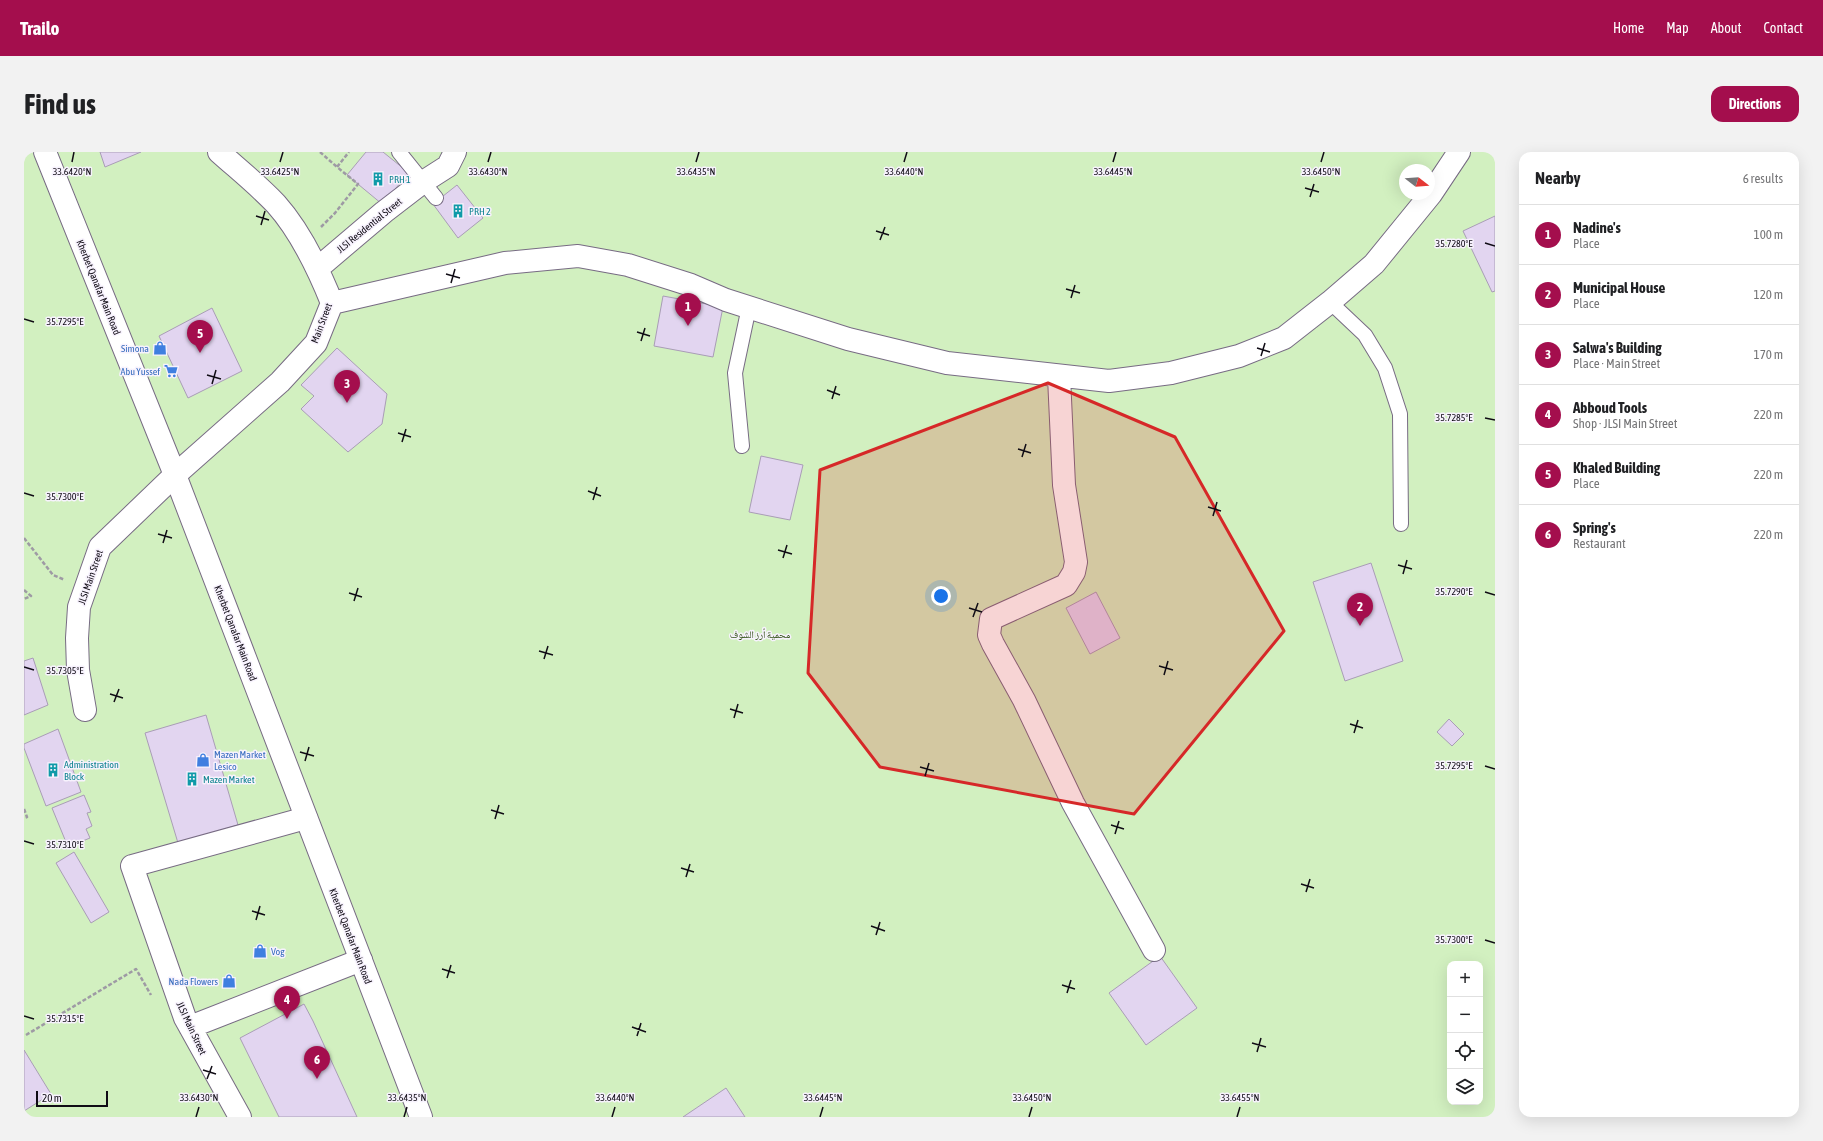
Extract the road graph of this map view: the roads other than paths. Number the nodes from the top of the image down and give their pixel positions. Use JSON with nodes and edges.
{"nodes":[{"id":1,"x":45,"y":152,"type":"edge"},
{"id":2,"x":219,"y":152,"type":"edge"},
{"id":3,"x":399,"y":152,"type":"edge"},
{"id":4,"x":455,"y":152,"type":"edge"},
{"id":5,"x":1460,"y":152,"type":"edge"},
{"id":6,"x":429,"y":190,"type":"junction"},
{"id":7,"x":318,"y":268,"type":"junction"},
{"id":8,"x":1330,"y":302,"type":"junction"},
{"id":9,"x":332,"y":303,"type":"junction"},
{"id":10,"x":749,"y":307,"type":"junction"},
{"id":11,"x":1058,"y":376,"type":"junction"},
{"id":12,"x":742,"y":446,"type":"dead end"},
{"id":13,"x":175,"y":475,"type":"junction"},
{"id":14,"x":1401,"y":524,"type":"dead end"},
{"id":15,"x":85,"y":710,"type":"dead end"},
{"id":16,"x":306,"y":818,"type":"junction"},
{"id":17,"x":1154,"y":950,"type":"dead end"},
{"id":18,"x":361,"y":960,"type":"junction"},
{"id":19,"x":190,"y":1027,"type":"junction"},
{"id":20,"x":240,"y":1117,"type":"edge"},
{"id":21,"x":421,"y":1117,"type":"edge"}],
"edges":[{"from":1,"to":13,"type":"street","name":"Kherbet Qanafar Main Road"},
{"from":2,"to":7,"type":"street","name":"Main Street"},
{"from":3,"to":6,"type":"lane"},
{"from":4,"to":6,"type":"street","name":"JLSI Residential Street"},
{"from":5,"to":8,"type":"street"},
{"from":6,"to":7,"type":"street","name":"JLSI Residential Street"},
{"from":7,"to":9,"type":"street","name":"Main Street"},
{"from":8,"to":11,"type":"street"},
{"from":8,"to":14,"type":"lane"},
{"from":9,"to":10,"type":"street"},
{"from":9,"to":13,"type":"street","name":"Main Street"},
{"from":10,"to":11,"type":"street"},
{"from":10,"to":12,"type":"lane"},
{"from":11,"to":17,"type":"street"},
{"from":13,"to":15,"type":"street","name":"JLSI Main Street"},
{"from":13,"to":16,"type":"street","name":"Kherbet Qanafar Main Road"},
{"from":16,"to":18,"type":"street","name":"Kherbet Qanafar Main Road"},
{"from":16,"to":19,"type":"street","name":"JLSI Main Street"},
{"from":18,"to":19,"type":"street"},
{"from":18,"to":21,"type":"street","name":"Kherbet Qanafar Main Road"},
{"from":19,"to":20,"type":"street","name":"JLSI Main Street"}]}
